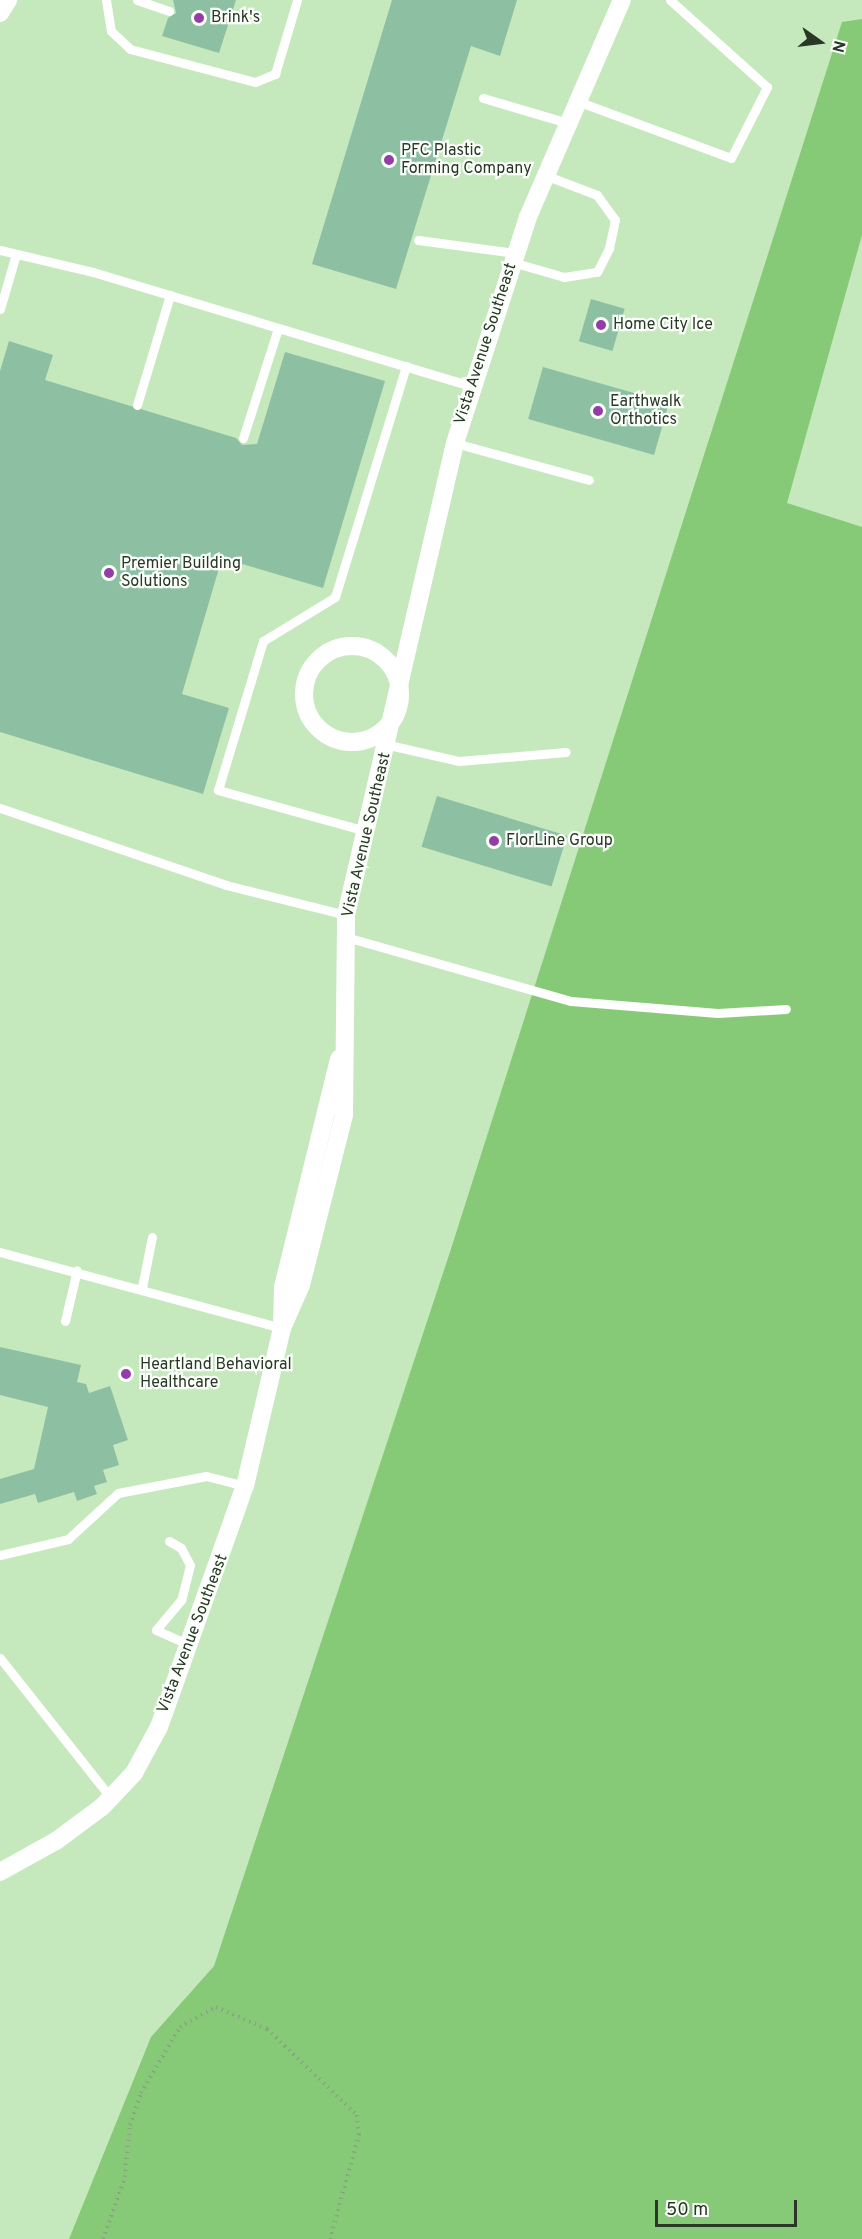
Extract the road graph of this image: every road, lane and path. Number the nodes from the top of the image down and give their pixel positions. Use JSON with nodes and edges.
{"nodes":[{"id":1,"x":8,"y":0,"type":"edge"},
{"id":2,"x":106,"y":0,"type":"edge"},
{"id":3,"x":137,"y":0,"type":"edge"},
{"id":4,"x":297,"y":0,"type":"edge"},
{"id":5,"x":622,"y":0,"type":"edge"},
{"id":6,"x":670,"y":0,"type":"edge"},
{"id":7,"x":169,"y":11,"type":"dead end"},
{"id":8,"x":0,"y":13,"type":"edge"},
{"id":9,"x":483,"y":98,"type":"dead end"},
{"id":10,"x":577,"y":101,"type":"junction"},
{"id":11,"x":568,"y":123,"type":"junction"},
{"id":12,"x":545,"y":175,"type":"junction"},
{"id":13,"x":418,"y":240,"type":"dead end"},
{"id":14,"x":0,"y":250,"type":"edge"},
{"id":15,"x":16,"y":254,"type":"junction"},
{"id":16,"x":514,"y":257,"type":"junction"},
{"id":17,"x":170,"y":295,"type":"junction"},
{"id":18,"x":0,"y":309,"type":"edge"},
{"id":19,"x":278,"y":328,"type":"junction"},
{"id":20,"x":406,"y":366,"type":"junction"},
{"id":21,"x":471,"y":386,"type":"junction"},
{"id":22,"x":136,"y":405,"type":"dead end"},
{"id":23,"x":243,"y":438,"type":"dead end"},
{"id":24,"x":455,"y":443,"type":"junction"},
{"id":25,"x":589,"y":480,"type":"dead end"},
{"id":26,"x":399,"y":704,"type":"junction"},
{"id":27,"x":389,"y":745,"type":"junction"},
{"id":28,"x":566,"y":752,"type":"dead end"},
{"id":29,"x":0,"y":808,"type":"edge"},
{"id":30,"x":366,"y":831,"type":"junction"},
{"id":31,"x":346,"y":915,"type":"junction"},
{"id":32,"x":346,"y":936,"type":"junction"},
{"id":33,"x":786,"y":1009,"type":"dead end"},
{"id":34,"x":153,"y":1237,"type":"dead end"},
{"id":35,"x":0,"y":1252,"type":"edge"},
{"id":36,"x":77,"y":1270,"type":"junction"},
{"id":37,"x":142,"y":1287,"type":"junction"},
{"id":38,"x":65,"y":1321,"type":"dead end"},
{"id":39,"x":282,"y":1328,"type":"junction"},
{"id":40,"x":245,"y":1486,"type":"junction"},
{"id":41,"x":169,"y":1540,"type":"dead end"},
{"id":42,"x":0,"y":1555,"type":"edge"},
{"id":43,"x":191,"y":1646,"type":"junction"},
{"id":44,"x":0,"y":1658,"type":"edge"},
{"id":45,"x":111,"y":1798,"type":"junction"},
{"id":46,"x":0,"y":1872,"type":"edge"},
{"id":47,"x":103,"y":2239,"type":"edge"},
{"id":48,"x":330,"y":2239,"type":"edge"}],
"edges":[{"from":1,"to":8,"type":"street"},
{"from":2,"to":4,"type":"lane"},
{"from":3,"to":7,"type":"lane"},
{"from":5,"to":10,"type":"street","name":"Vista Avenue Southeast"},
{"from":6,"to":10,"type":"lane"},
{"from":9,"to":11,"type":"lane"},
{"from":10,"to":11,"type":"street","name":"Vista Avenue Southeast"},
{"from":11,"to":12,"type":"street","name":"Vista Avenue Southeast"},
{"from":12,"to":16,"type":"street","name":"Vista Avenue Southeast"},
{"from":12,"to":16,"type":"lane"},
{"from":13,"to":16,"type":"lane"},
{"from":14,"to":15,"type":"lane"},
{"from":15,"to":17,"type":"lane"},
{"from":15,"to":18,"type":"lane"},
{"from":16,"to":21,"type":"street","name":"Vista Avenue Southeast"},
{"from":17,"to":19,"type":"lane"},
{"from":17,"to":22,"type":"lane"},
{"from":19,"to":20,"type":"lane"},
{"from":19,"to":23,"type":"lane"},
{"from":20,"to":21,"type":"lane"},
{"from":20,"to":30,"type":"lane"},
{"from":21,"to":24,"type":"street","name":"Vista Avenue Southeast"},
{"from":24,"to":25,"type":"lane"},
{"from":24,"to":26,"type":"street","name":"Vista Avenue Southeast"},
{"from":26,"to":26,"type":"street","name":"Vista Avenue Southeast"},
{"from":26,"to":27,"type":"street","name":"Vista Avenue Southeast"},
{"from":27,"to":28,"type":"lane"},
{"from":27,"to":30,"type":"street","name":"Vista Avenue Southeast"},
{"from":29,"to":31,"type":"lane"},
{"from":30,"to":31,"type":"street","name":"Vista Avenue Southeast"},
{"from":31,"to":32,"type":"street","name":"Vista Avenue Southeast"},
{"from":32,"to":33,"type":"lane"},
{"from":32,"to":39,"type":"street","name":"Vista Avenue Southeast"},
{"from":34,"to":37,"type":"lane"},
{"from":35,"to":36,"type":"lane"},
{"from":36,"to":37,"type":"lane"},
{"from":36,"to":38,"type":"lane"},
{"from":37,"to":39,"type":"lane"},
{"from":39,"to":40,"type":"street","name":"Vista Avenue Southeast"},
{"from":40,"to":42,"type":"lane"},
{"from":40,"to":43,"type":"street","name":"Vista Avenue Southeast"},
{"from":41,"to":43,"type":"lane"},
{"from":43,"to":45,"type":"street","name":"Vista Avenue Southeast"},
{"from":44,"to":45,"type":"lane"},
{"from":45,"to":46,"type":"street","name":"Vista Avenue Southeast"},
{"from":47,"to":48,"type":"path"}]}
